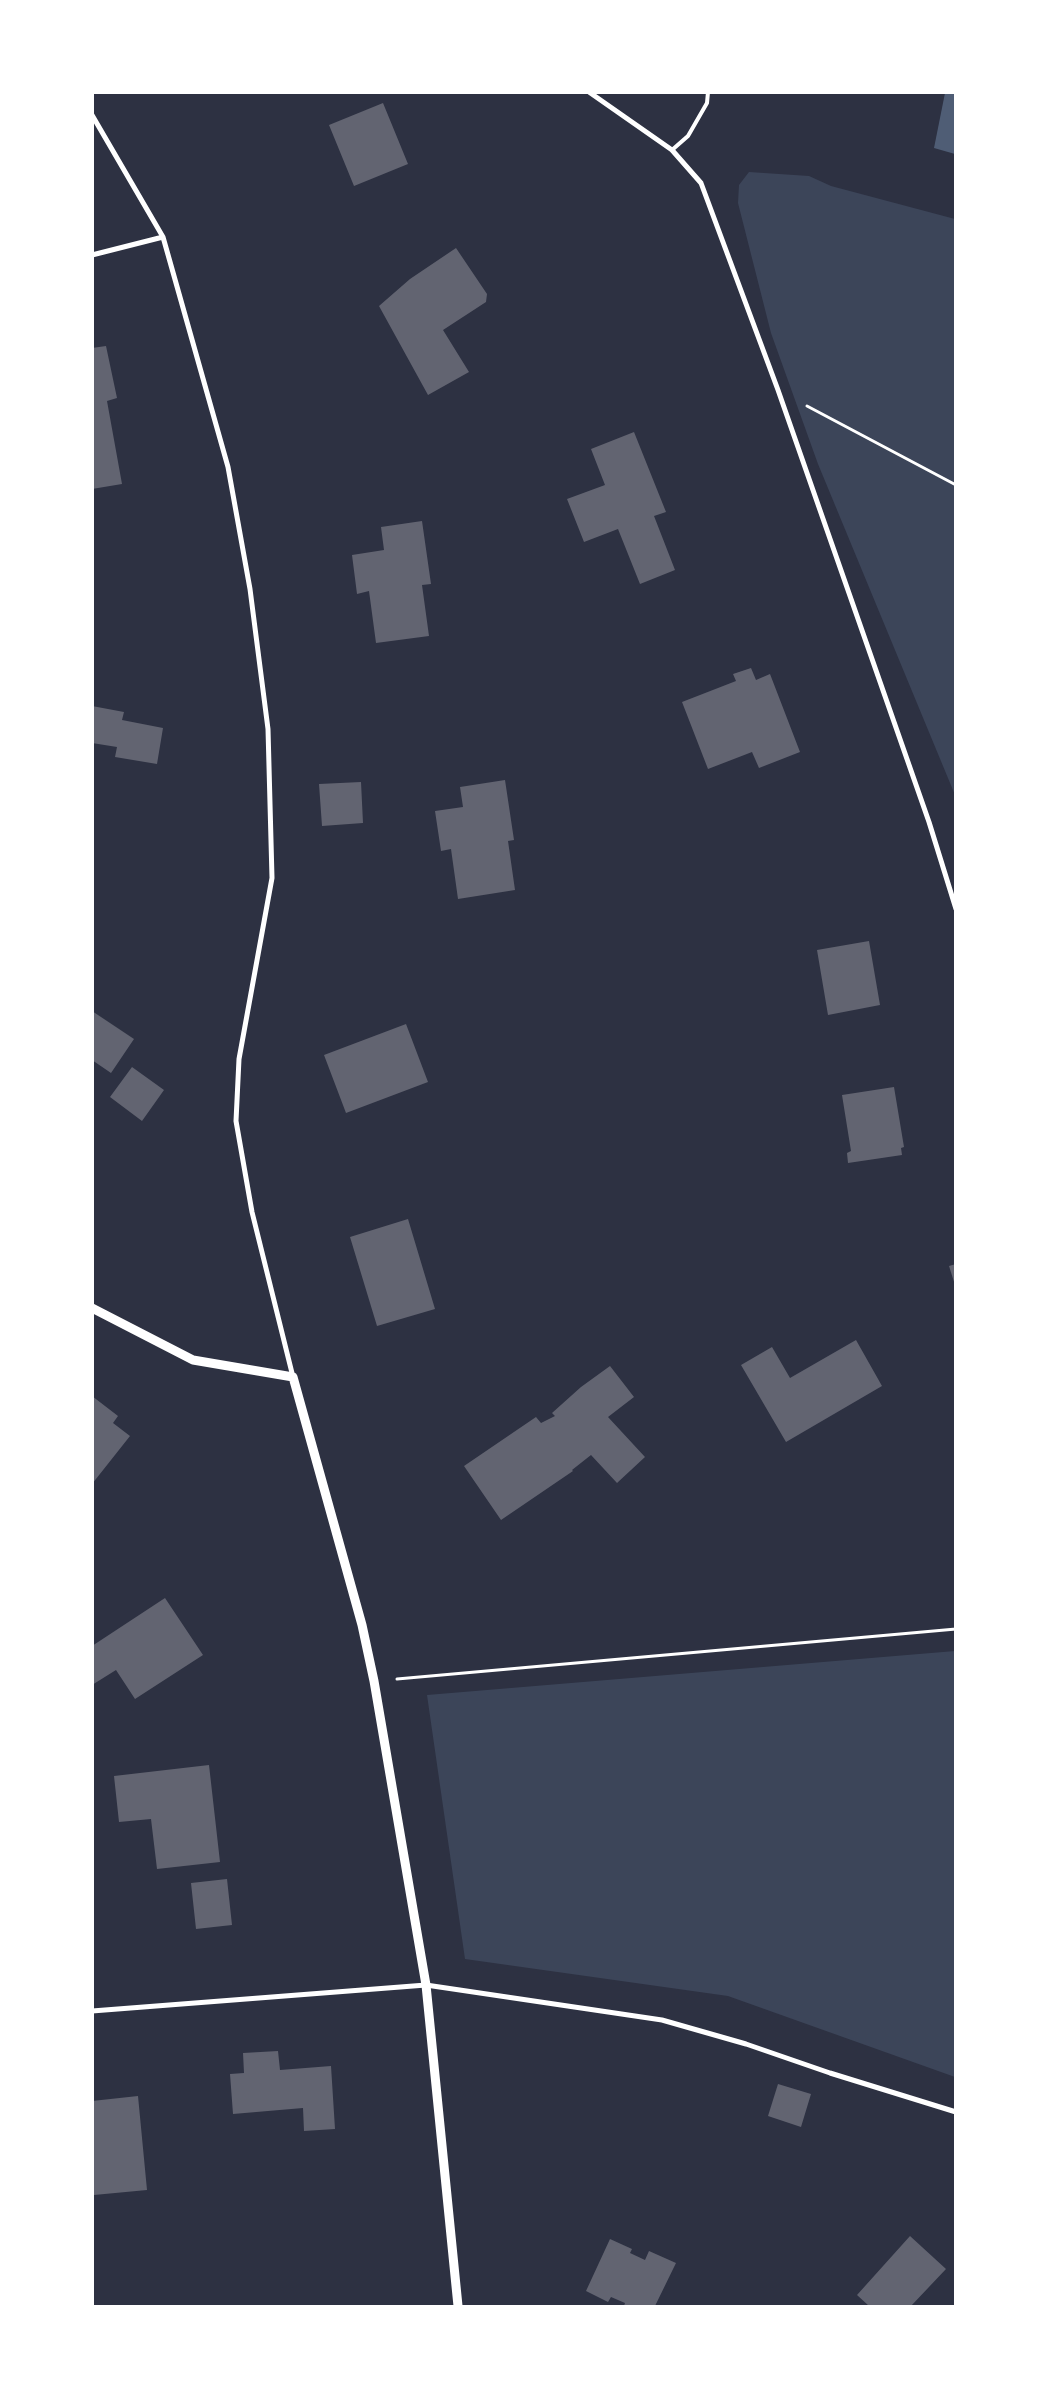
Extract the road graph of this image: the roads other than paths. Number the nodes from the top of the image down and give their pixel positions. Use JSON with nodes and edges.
{"nodes":[{"id":1,"x":589,"y":92,"type":"edge"},
{"id":2,"x":708,"y":92,"type":"edge"},
{"id":3,"x":92,"y":115,"type":"edge"},
{"id":4,"x":672,"y":150,"type":"junction"},
{"id":5,"x":163,"y":237,"type":"junction"},
{"id":6,"x":92,"y":255,"type":"edge"},
{"id":7,"x":956,"y":909,"type":"edge"},
{"id":8,"x":92,"y":1308,"type":"edge"},
{"id":9,"x":293,"y":1377,"type":"junction"},
{"id":10,"x":426,"y":1985,"type":"junction"},
{"id":11,"x":92,"y":2011,"type":"edge"},
{"id":12,"x":956,"y":2112,"type":"edge"},
{"id":13,"x":458,"y":2306,"type":"edge"}],
"edges":[{"from":1,"to":4,"type":"street"},
{"from":2,"to":4,"type":"lane"},
{"from":3,"to":5,"type":"street"},
{"from":4,"to":7,"type":"street"},
{"from":5,"to":6,"type":"street"},
{"from":5,"to":9,"type":"street"},
{"from":8,"to":9,"type":"street"},
{"from":9,"to":10,"type":"street"},
{"from":10,"to":11,"type":"street"},
{"from":10,"to":12,"type":"street"},
{"from":10,"to":13,"type":"street"}]}
